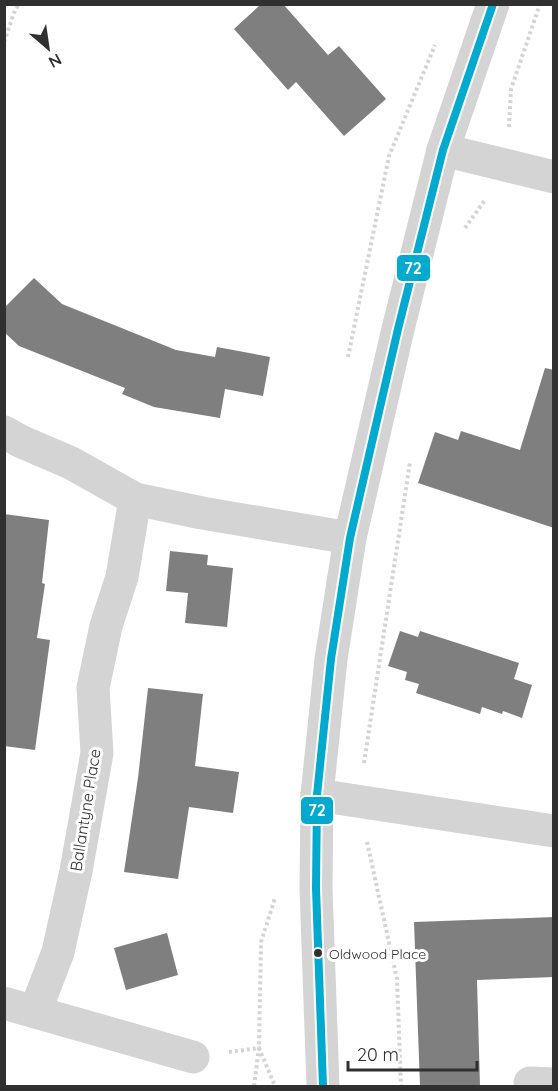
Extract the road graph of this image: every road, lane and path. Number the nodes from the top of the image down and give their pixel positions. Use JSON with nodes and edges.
{"nodes":[{"id":1,"x":19,"y":4,"type":"edge"},
{"id":2,"x":493,"y":4,"type":"edge"},
{"id":3,"x":540,"y":4,"type":"edge"},
{"id":4,"x":4,"y":42,"type":"edge"},
{"id":5,"x":443,"y":150,"type":"junction"},
{"id":6,"x":508,"y":166,"type":"junction"},
{"id":7,"x":554,"y":177,"type":"edge"},
{"id":8,"x":463,"y":232,"type":"dead end"},
{"id":9,"x":4,"y":432,"type":"edge"},
{"id":10,"x":412,"y":453,"type":"dead end"},
{"id":11,"x":135,"y":499,"type":"junction"},
{"id":12,"x":350,"y":538,"type":"junction"},
{"id":13,"x":317,"y":795,"type":"junction"},
{"id":14,"x":358,"y":802,"type":"junction"},
{"id":15,"x":554,"y":831,"type":"edge"},
{"id":16,"x":4,"y":1003,"type":"edge"},
{"id":17,"x":35,"y":1012,"type":"junction"},
{"id":18,"x":193,"y":1057,"type":"joint"},
{"id":19,"x":275,"y":1086,"type":"edge"},
{"id":20,"x":323,"y":1086,"type":"edge"},
{"id":21,"x":401,"y":1086,"type":"edge"}],
"edges":[{"from":1,"to":4,"type":"path"},
{"from":2,"to":5,"type":"street"},
{"from":3,"to":6,"type":"path"},
{"from":5,"to":6,"type":"street"},
{"from":5,"to":12,"type":"street"},
{"from":6,"to":7,"type":"street"},
{"from":6,"to":8,"type":"path"},
{"from":9,"to":11,"type":"street"},
{"from":10,"to":14,"type":"path"},
{"from":11,"to":12,"type":"street"},
{"from":11,"to":17,"type":"street","name":"Ballantyne Place"},
{"from":12,"to":13,"type":"street"},
{"from":13,"to":14,"type":"street"},
{"from":13,"to":20,"type":"street"},
{"from":14,"to":15,"type":"street"},
{"from":14,"to":21,"type":"path"},
{"from":16,"to":17,"type":"street"},
{"from":17,"to":18,"type":"street"},
{"from":18,"to":19,"type":"path"}]}
